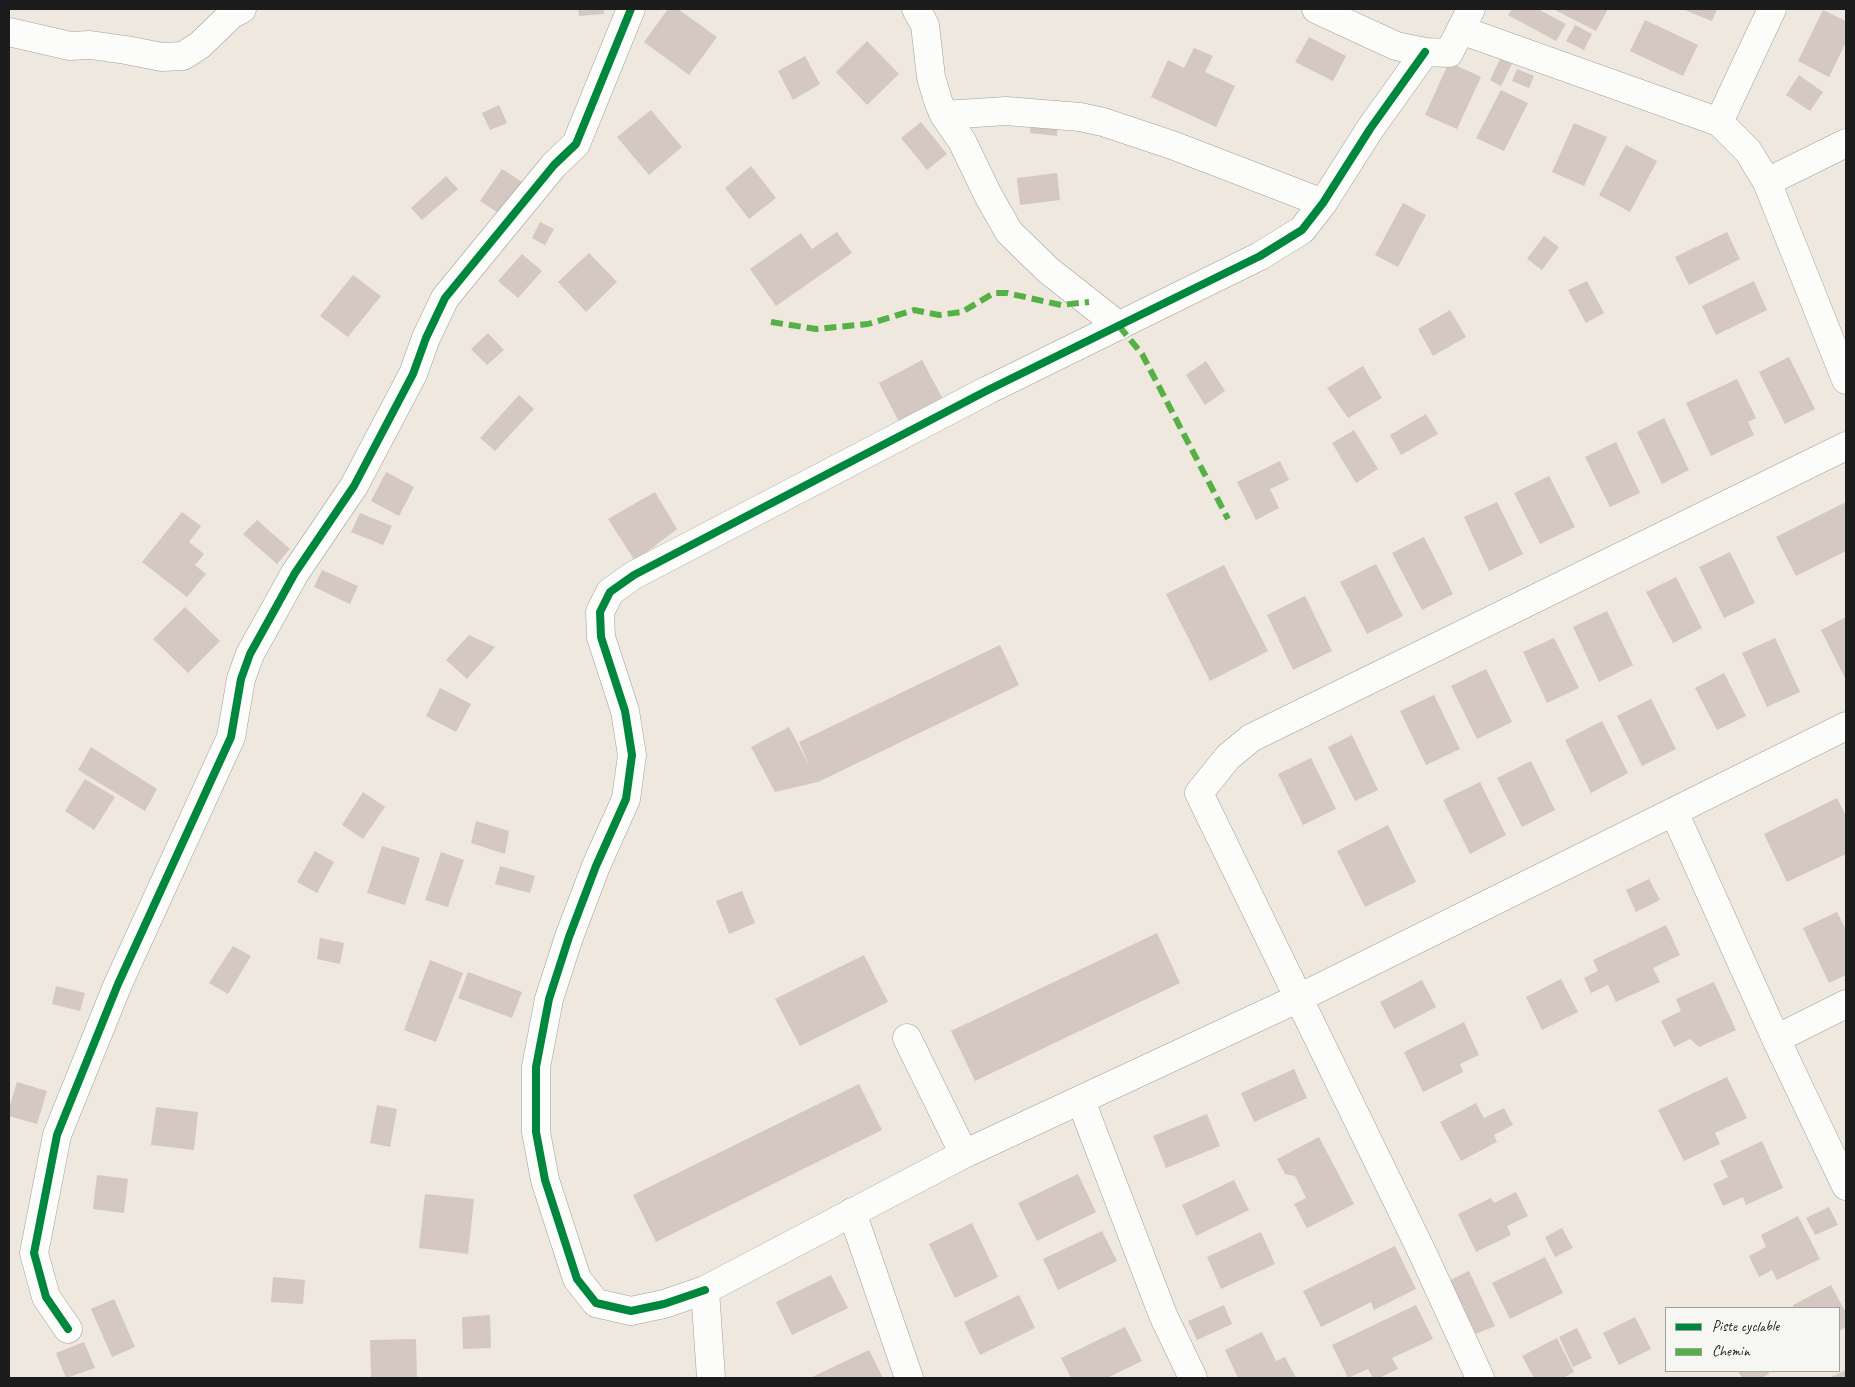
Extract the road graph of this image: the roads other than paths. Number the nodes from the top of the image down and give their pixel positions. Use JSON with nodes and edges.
{"nodes":[{"id":1,"x":242,"y":9,"type":"edge"},
{"id":2,"x":631,"y":9,"type":"edge"},
{"id":3,"x":916,"y":9,"type":"edge"},
{"id":4,"x":1316,"y":9,"type":"edge"},
{"id":5,"x":1772,"y":9,"type":"edge"},
{"id":6,"x":1466,"y":20,"type":"edge"},
{"id":7,"x":9,"y":32,"type":"edge"},
{"id":8,"x":1424,"y":52,"type":"junction"},
{"id":9,"x":944,"y":114,"type":"junction"},
{"id":10,"x":1719,"y":122,"type":"junction"},
{"id":11,"x":1846,"y":143,"type":"edge"},
{"id":12,"x":1767,"y":182,"type":"junction"},
{"id":13,"x":1323,"y":203,"type":"junction"},
{"id":14,"x":1118,"y":326,"type":"junction"},
{"id":15,"x":1846,"y":380,"type":"edge"},
{"id":16,"x":1846,"y":446,"type":"edge"},
{"id":17,"x":1846,"y":726,"type":"edge"},
{"id":18,"x":1674,"y":812,"type":"junction"},
{"id":19,"x":1299,"y":998,"type":"junction"},
{"id":20,"x":1846,"y":1004,"type":"edge"},
{"id":21,"x":907,"y":1038,"type":"dead end"},
{"id":22,"x":1776,"y":1039,"type":"junction"},
{"id":23,"x":1081,"y":1101,"type":"junction"},
{"id":24,"x":964,"y":1154,"type":"junction"},
{"id":25,"x":1846,"y":1186,"type":"edge"},
{"id":26,"x":852,"y":1212,"type":"junction"},
{"id":27,"x":705,"y":1290,"type":"junction"},
{"id":28,"x":68,"y":1329,"type":"dead end"},
{"id":29,"x":711,"y":1378,"type":"edge"},
{"id":30,"x":909,"y":1378,"type":"edge"},
{"id":31,"x":1193,"y":1378,"type":"edge"},
{"id":32,"x":1480,"y":1378,"type":"edge"}],
"edges":[{"from":1,"to":7,"type":"street"},
{"from":2,"to":28,"type":"street"},
{"from":3,"to":9,"type":"street"},
{"from":4,"to":8,"type":"street"},
{"from":5,"to":10,"type":"street"},
{"from":6,"to":8,"type":"street"},
{"from":6,"to":10,"type":"street"},
{"from":8,"to":13,"type":"street"},
{"from":9,"to":13,"type":"street"},
{"from":9,"to":14,"type":"street"},
{"from":10,"to":12,"type":"street"},
{"from":11,"to":12,"type":"street"},
{"from":12,"to":15,"type":"street"},
{"from":13,"to":14,"type":"street"},
{"from":14,"to":27,"type":"street"},
{"from":16,"to":19,"type":"street"},
{"from":17,"to":18,"type":"street"},
{"from":18,"to":19,"type":"street"},
{"from":18,"to":22,"type":"street"},
{"from":19,"to":23,"type":"street"},
{"from":19,"to":32,"type":"street"},
{"from":20,"to":22,"type":"street"},
{"from":21,"to":24,"type":"street"},
{"from":22,"to":25,"type":"street"},
{"from":23,"to":24,"type":"street"},
{"from":23,"to":31,"type":"street"},
{"from":24,"to":26,"type":"street"},
{"from":26,"to":27,"type":"street"},
{"from":26,"to":30,"type":"street"},
{"from":27,"to":29,"type":"street"}]}
